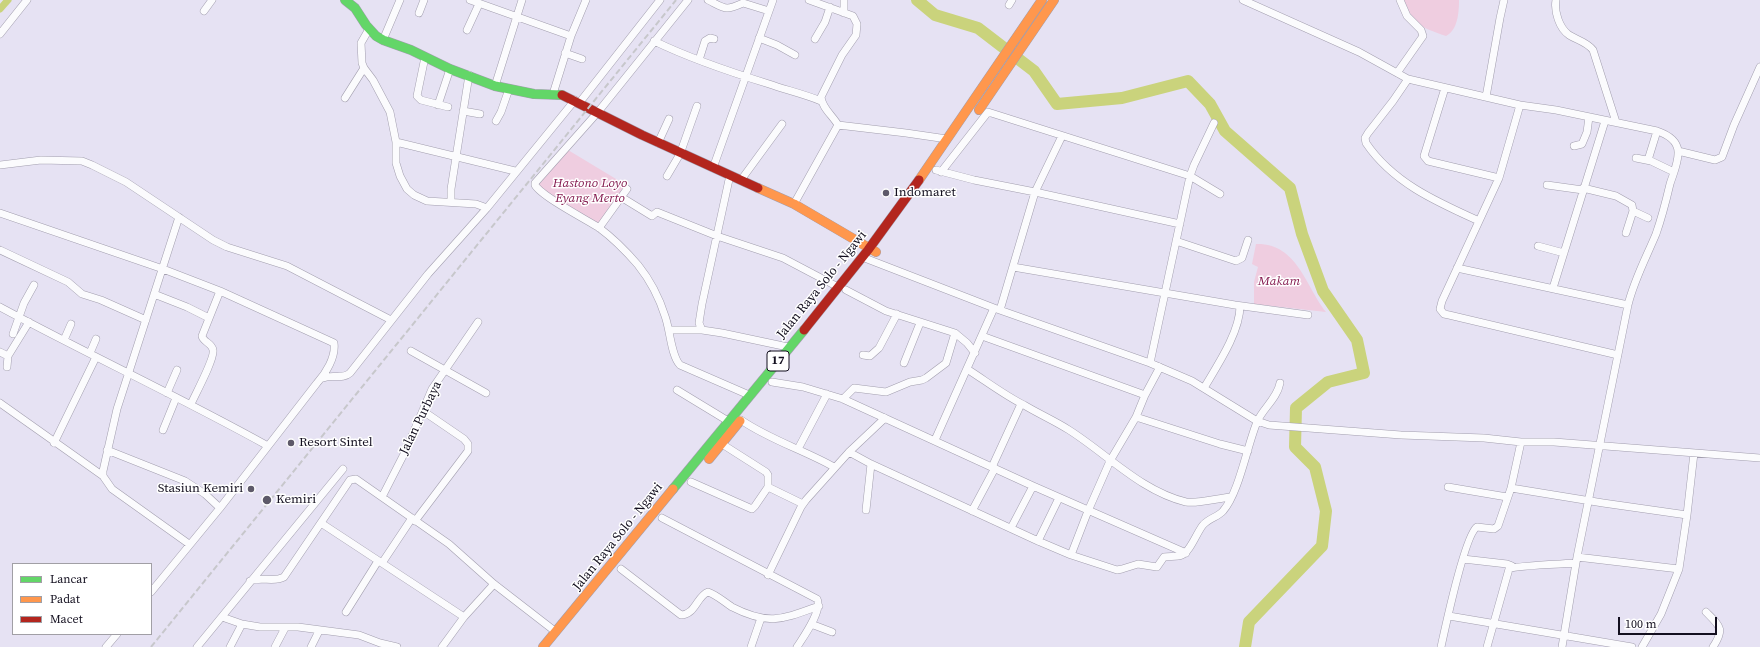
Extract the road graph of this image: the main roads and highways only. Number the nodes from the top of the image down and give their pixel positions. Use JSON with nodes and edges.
{"nodes":[{"id":1,"x":346,"y":0,"type":"edge"},
{"id":2,"x":1042,"y":0,"type":"edge"},
{"id":3,"x":1054,"y":0,"type":"edge"},
{"id":4,"x":873,"y":250,"type":"junction"},
{"id":5,"x":842,"y":289,"type":"junction"},
{"id":6,"x":664,"y":515,"type":"road end"},
{"id":7,"x":623,"y":567,"type":"road end"},
{"id":8,"x":615,"y":577,"type":"dead end"},
{"id":9,"x":543,"y":647,"type":"edge"}],
"edges":[{"from":1,"to":4,"type":"main road"},
{"from":2,"to":4,"type":"main road","name":"Jalan Raya Solo - Ngawi","number":"17"},
{"from":3,"to":4,"type":"main road","name":"Jalan Raya Solo - Ngawi","number":"17"},
{"from":4,"to":5,"type":"main road","name":"Jalan Raya Solo - Ngawi","number":"17"},
{"from":5,"to":6,"type":"main road","name":"Jalan Raya Solo - Ngawi","number":"17"},
{"from":5,"to":9,"type":"main road","name":"Jalan Raya Solo - Ngawi","number":"17"},
{"from":7,"to":8,"type":"main road","name":"Jalan Raya Solo - Ngawi"}]}
